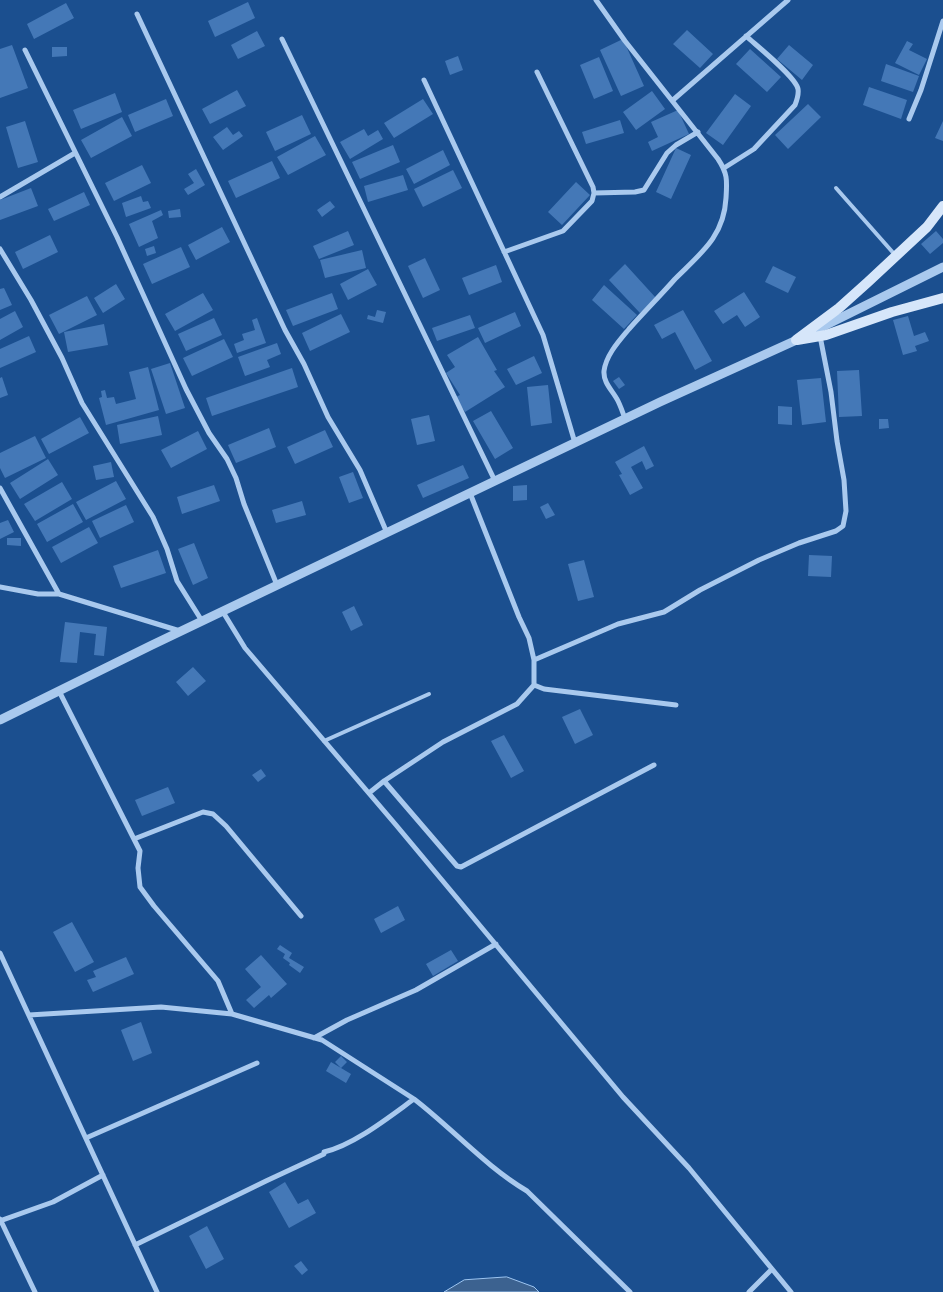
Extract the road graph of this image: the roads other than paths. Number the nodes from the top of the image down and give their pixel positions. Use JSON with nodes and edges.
{"nodes":[{"id":1,"x":596,"y":0,"type":"edge"},
{"id":2,"x":788,"y":0,"type":"edge"},
{"id":3,"x":137,"y":14,"type":"dead end"},
{"id":4,"x":943,"y":21,"type":"edge"},
{"id":5,"x":746,"y":36,"type":"junction"},
{"id":6,"x":282,"y":39,"type":"dead end"},
{"id":7,"x":25,"y":50,"type":"dead end"},
{"id":8,"x":537,"y":72,"type":"dead end"},
{"id":9,"x":424,"y":80,"type":"dead end"},
{"id":10,"x":673,"y":100,"type":"junction"},
{"id":11,"x":909,"y":119,"type":"dead end"},
{"id":12,"x":698,"y":132,"type":"junction"},
{"id":13,"x":75,"y":153,"type":"junction"},
{"id":14,"x":724,"y":168,"type":"junction"},
{"id":15,"x":836,"y":188,"type":"dead end"},
{"id":16,"x":594,"y":194,"type":"junction"},
{"id":17,"x":0,"y":197,"type":"edge"},
{"id":18,"x":943,"y":206,"type":"edge"},
{"id":19,"x":0,"y":249,"type":"edge"},
{"id":20,"x":504,"y":252,"type":"junction"},
{"id":21,"x":896,"y":256,"type":"junction"},
{"id":22,"x":943,"y":266,"type":"edge"},
{"id":23,"x":943,"y":298,"type":"edge"},
{"id":24,"x":820,"y":336,"type":"junction"},
{"id":25,"x":796,"y":340,"type":"junction"},
{"id":26,"x":625,"y":419,"type":"junction"},
{"id":27,"x":575,"y":443,"type":"junction"},
{"id":28,"x":495,"y":481,"type":"junction"},
{"id":29,"x":0,"y":488,"type":"edge"},
{"id":30,"x":470,"y":493,"type":"junction"},
{"id":31,"x":387,"y":532,"type":"junction"},
{"id":32,"x":277,"y":585,"type":"junction"},
{"id":33,"x":0,"y":587,"type":"edge"},
{"id":34,"x":59,"y":594,"type":"junction"},
{"id":35,"x":223,"y":612,"type":"junction"},
{"id":36,"x":202,"y":621,"type":"junction"},
{"id":37,"x":180,"y":631,"type":"junction"},
{"id":38,"x":534,"y":660,"type":"junction"},
{"id":39,"x":534,"y":685,"type":"junction"},
{"id":40,"x":59,"y":690,"type":"junction"},
{"id":41,"x":429,"y":694,"type":"dead end"},
{"id":42,"x":676,"y":705,"type":"dead end"},
{"id":43,"x":0,"y":720,"type":"edge"},
{"id":44,"x":324,"y":741,"type":"junction"},
{"id":45,"x":654,"y":765,"type":"dead end"},
{"id":46,"x":384,"y":781,"type":"junction"},
{"id":47,"x":369,"y":793,"type":"junction"},
{"id":48,"x":134,"y":839,"type":"junction"},
{"id":49,"x":301,"y":916,"type":"dead end"},
{"id":50,"x":496,"y":944,"type":"junction"},
{"id":51,"x":0,"y":953,"type":"edge"},
{"id":52,"x":232,"y":1014,"type":"junction"},
{"id":53,"x":29,"y":1015,"type":"junction"},
{"id":54,"x":313,"y":1038,"type":"junction"},
{"id":55,"x":257,"y":1063,"type":"dead end"},
{"id":56,"x":414,"y":1100,"type":"junction"},
{"id":57,"x":86,"y":1138,"type":"junction"},
{"id":58,"x":103,"y":1175,"type":"junction"},
{"id":59,"x":0,"y":1220,"type":"edge"},
{"id":60,"x":135,"y":1245,"type":"junction"},
{"id":61,"x":772,"y":1269,"type":"junction"},
{"id":62,"x":35,"y":1292,"type":"edge"},
{"id":63,"x":157,"y":1292,"type":"edge"},
{"id":64,"x":630,"y":1292,"type":"edge"},
{"id":65,"x":749,"y":1292,"type":"edge"},
{"id":66,"x":791,"y":1292,"type":"edge"}],
"edges":[{"from":1,"to":10,"type":"street"},
{"from":2,"to":5,"type":"street"},
{"from":3,"to":31,"type":"street"},
{"from":4,"to":11,"type":"street"},
{"from":5,"to":10,"type":"street"},
{"from":5,"to":14,"type":"street"},
{"from":6,"to":28,"type":"street"},
{"from":7,"to":13,"type":"street"},
{"from":8,"to":16,"type":"street"},
{"from":9,"to":20,"type":"street"},
{"from":10,"to":12,"type":"street"},
{"from":12,"to":14,"type":"street"},
{"from":12,"to":16,"type":"street"},
{"from":13,"to":17,"type":"street"},
{"from":13,"to":32,"type":"street"},
{"from":14,"to":26,"type":"street"},
{"from":15,"to":21,"type":"lane"},
{"from":16,"to":20,"type":"street"},
{"from":18,"to":21,"type":"main road"},
{"from":19,"to":36,"type":"street"},
{"from":20,"to":27,"type":"street"},
{"from":21,"to":25,"type":"main road"},
{"from":22,"to":25,"type":"street"},
{"from":23,"to":24,"type":"main road"},
{"from":24,"to":25,"type":"main road"},
{"from":24,"to":38,"type":"street"},
{"from":25,"to":26,"type":"street"},
{"from":26,"to":27,"type":"street"},
{"from":27,"to":28,"type":"street"},
{"from":28,"to":30,"type":"street"},
{"from":29,"to":34,"type":"street"},
{"from":30,"to":31,"type":"street"},
{"from":30,"to":38,"type":"street"},
{"from":31,"to":32,"type":"street"},
{"from":32,"to":35,"type":"street"},
{"from":33,"to":34,"type":"street"},
{"from":34,"to":37,"type":"street"},
{"from":35,"to":36,"type":"street"},
{"from":35,"to":44,"type":"street"},
{"from":36,"to":37,"type":"street"},
{"from":37,"to":40,"type":"street"},
{"from":38,"to":39,"type":"street"},
{"from":39,"to":42,"type":"street"},
{"from":39,"to":46,"type":"street"},
{"from":40,"to":43,"type":"street"},
{"from":40,"to":48,"type":"street"},
{"from":41,"to":44,"type":"lane"},
{"from":44,"to":47,"type":"street"},
{"from":45,"to":46,"type":"street"},
{"from":46,"to":47,"type":"street"},
{"from":47,"to":50,"type":"street"},
{"from":48,"to":49,"type":"street"},
{"from":48,"to":52,"type":"street"},
{"from":50,"to":54,"type":"street"},
{"from":50,"to":61,"type":"street"},
{"from":51,"to":53,"type":"street"},
{"from":52,"to":53,"type":"street"},
{"from":52,"to":54,"type":"street"},
{"from":53,"to":57,"type":"street"},
{"from":54,"to":56,"type":"street"},
{"from":55,"to":57,"type":"street"},
{"from":56,"to":60,"type":"street"},
{"from":56,"to":64,"type":"street"},
{"from":57,"to":58,"type":"street"},
{"from":58,"to":59,"type":"street"},
{"from":58,"to":60,"type":"street"},
{"from":59,"to":62,"type":"street"},
{"from":60,"to":63,"type":"street"},
{"from":61,"to":65,"type":"street"},
{"from":61,"to":66,"type":"street"}]}
